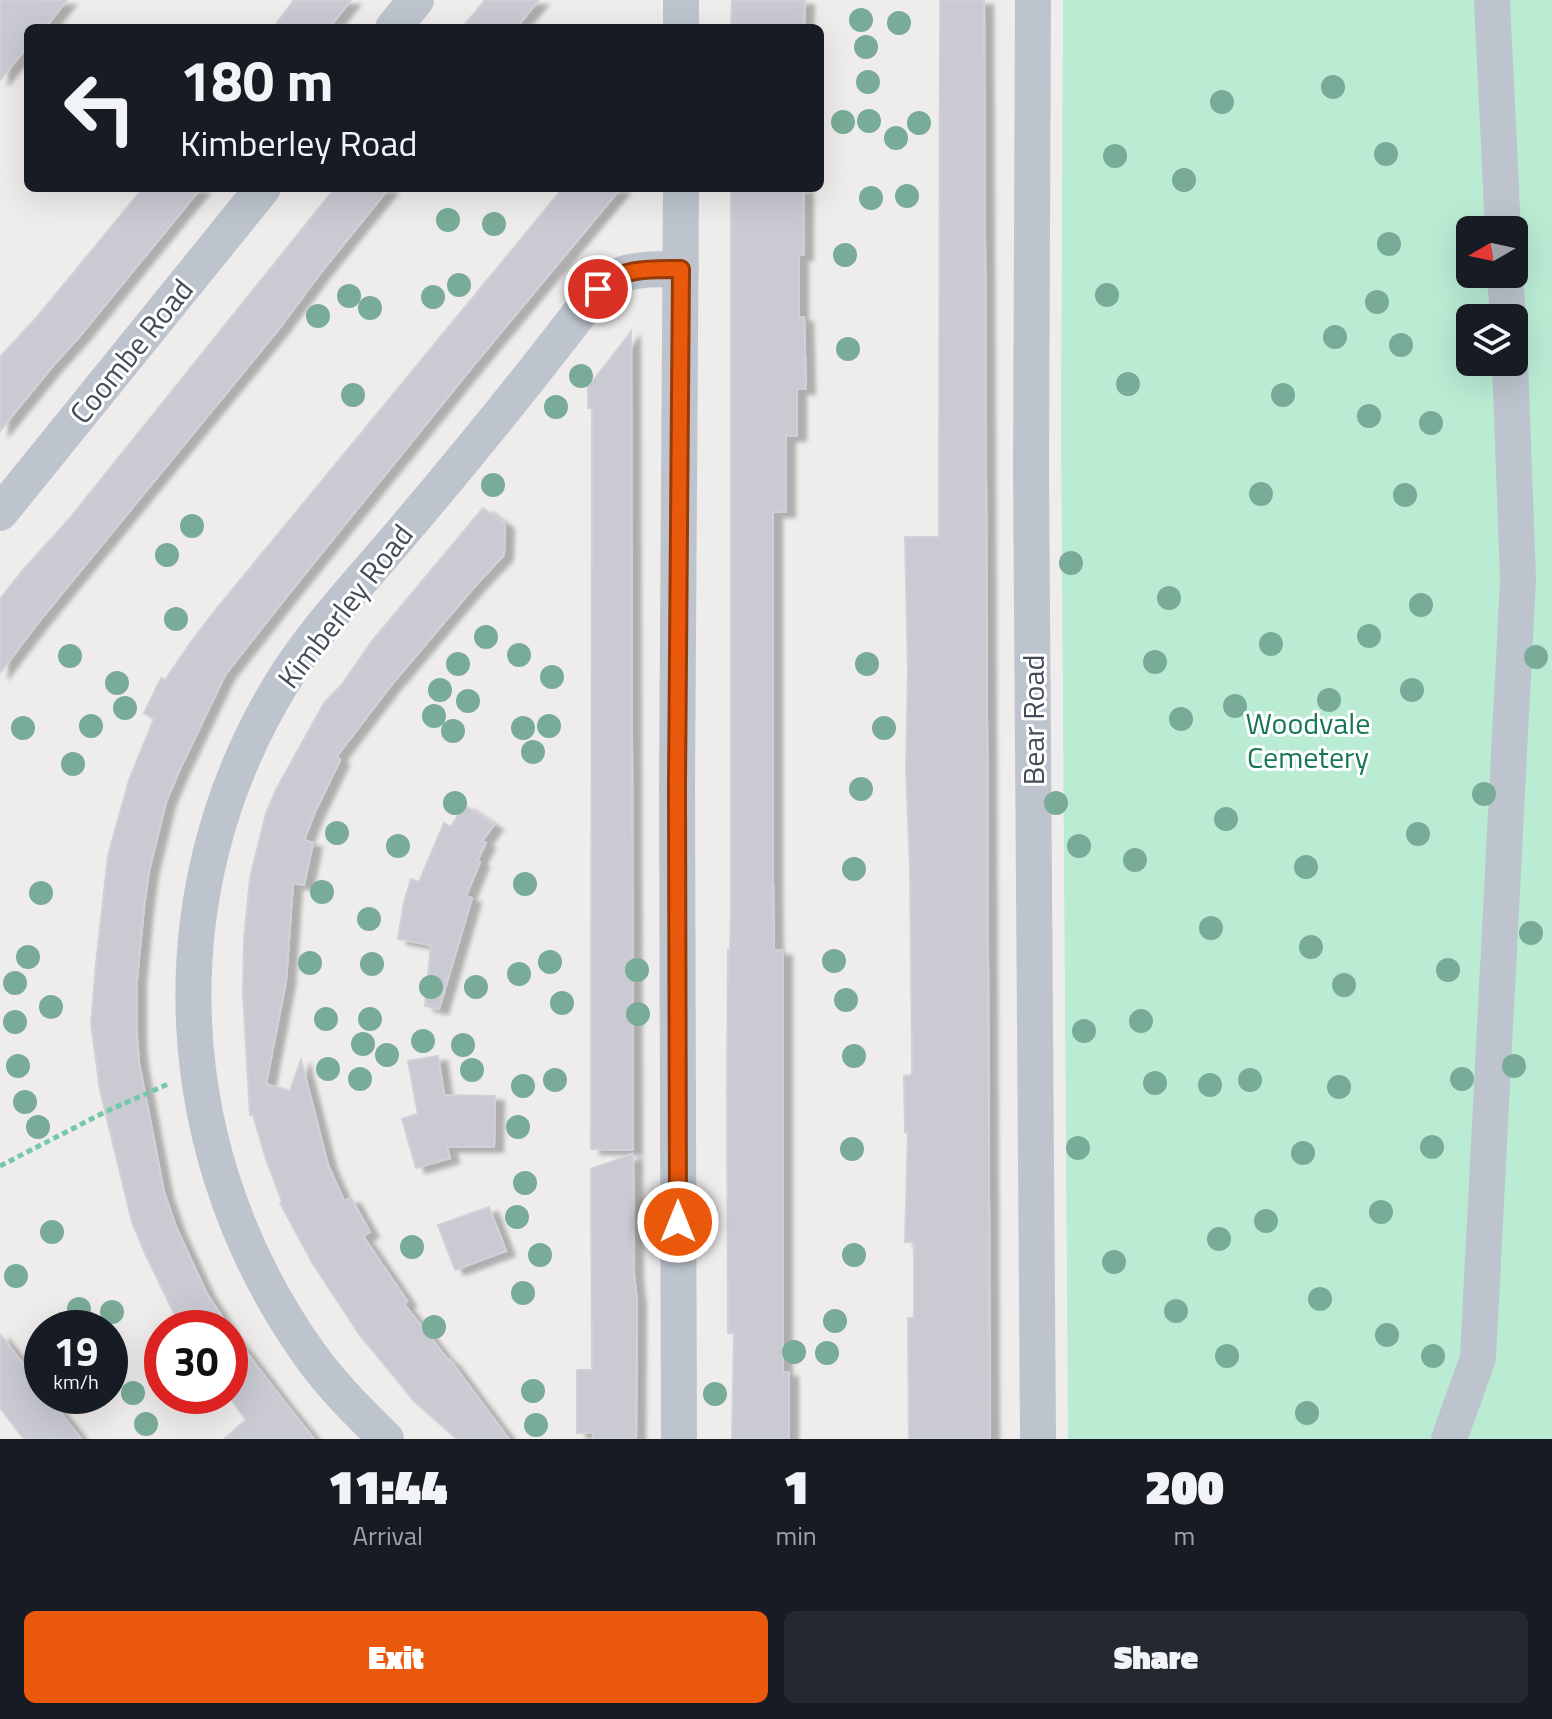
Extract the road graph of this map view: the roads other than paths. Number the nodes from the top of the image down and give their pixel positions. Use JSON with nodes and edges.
{"nodes":[{"id":1,"x":416,"y":0,"type":"edge"},
{"id":2,"x":681,"y":0,"type":"edge"},
{"id":3,"x":1033,"y":0,"type":"edge"},
{"id":4,"x":1492,"y":0,"type":"edge"},
{"id":5,"x":396,"y":24,"type":"edge"},
{"id":6,"x":681,"y":24,"type":"edge"},
{"id":7,"x":260,"y":192,"type":"edge"},
{"id":8,"x":681,"y":192,"type":"edge"},
{"id":9,"x":1502,"y":216,"type":"edge"},
{"id":10,"x":681,"y":269,"type":"junction"},
{"id":11,"x":1511,"y":376,"type":"edge"},
{"id":12,"x":0,"y":513,"type":"edge"},
{"id":13,"x":386,"y":1439,"type":"edge"},
{"id":14,"x":679,"y":1439,"type":"edge"},
{"id":15,"x":1038,"y":1439,"type":"edge"},
{"id":16,"x":1449,"y":1439,"type":"edge"}],
"edges":[{"from":1,"to":5,"type":"street"},
{"from":2,"to":6,"type":"street"},
{"from":3,"to":15,"type":"street","name":"Bear Road"},
{"from":4,"to":9,"type":"street"},
{"from":7,"to":12,"type":"street","name":"Coombe Road"},
{"from":8,"to":10,"type":"street"},
{"from":10,"to":13,"type":"street","name":"Kimberley Road"},
{"from":10,"to":14,"type":"street"},
{"from":11,"to":16,"type":"street"}]}
